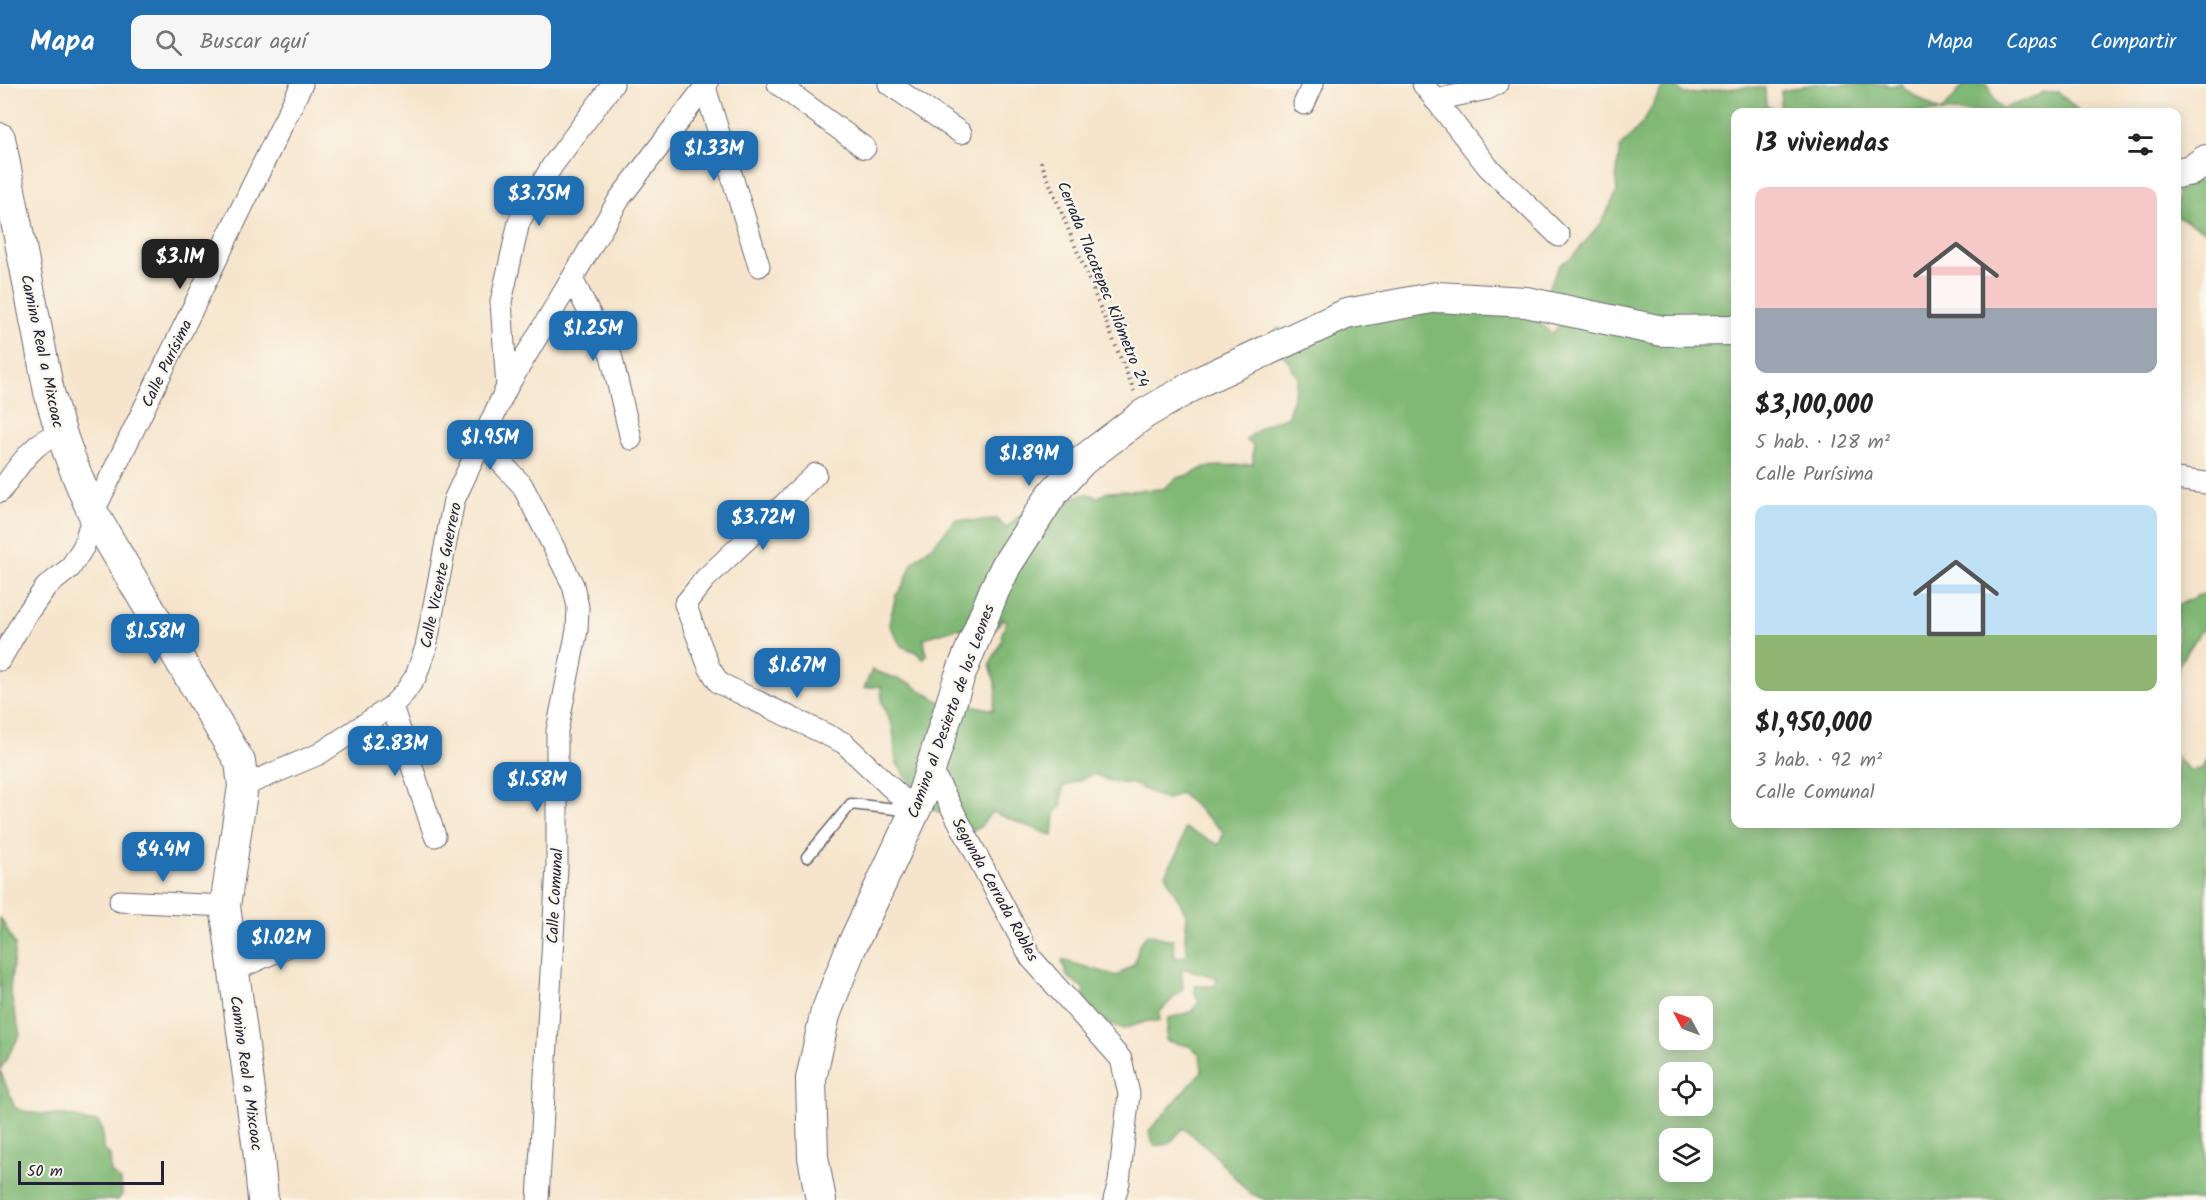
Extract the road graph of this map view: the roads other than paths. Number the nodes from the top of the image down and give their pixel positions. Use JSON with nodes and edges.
{"nodes":[{"id":1,"x":302,"y":84,"type":"edge"},
{"id":2,"x":613,"y":84,"type":"edge"},
{"id":3,"x":778,"y":84,"type":"edge"},
{"id":4,"x":889,"y":84,"type":"edge"},
{"id":5,"x":1313,"y":84,"type":"edge"},
{"id":6,"x":1497,"y":84,"type":"edge"},
{"id":7,"x":706,"y":86,"type":"edge"},
{"id":8,"x":1429,"y":92,"type":"edge"},
{"id":9,"x":1304,"y":104,"type":"dead end"},
{"id":10,"x":961,"y":133,"type":"dead end"},
{"id":11,"x":0,"y":138,"type":"edge"},
{"id":12,"x":865,"y":148,"type":"dead end"},
{"id":13,"x":2206,"y":160,"type":"edge"},
{"id":14,"x":2181,"y":172,"type":"edge"},
{"id":15,"x":1559,"y":236,"type":"dead end"},
{"id":16,"x":759,"y":266,"type":"dead end"},
{"id":17,"x":572,"y":279,"type":"junction"},
{"id":18,"x":1731,"y":331,"type":"edge"},
{"id":19,"x":507,"y":387,"type":"junction"},
{"id":20,"x":60,"y":433,"type":"junction"},
{"id":21,"x":631,"y":439,"type":"dead end"},
{"id":22,"x":482,"y":442,"type":"junction"},
{"id":23,"x":816,"y":474,"type":"dead end"},
{"id":24,"x":2181,"y":480,"type":"edge"},
{"id":25,"x":2206,"y":483,"type":"edge"},
{"id":26,"x":0,"y":492,"type":"edge"},
{"id":27,"x":93,"y":513,"type":"junction"},
{"id":28,"x":0,"y":660,"type":"edge"},
{"id":29,"x":392,"y":706,"type":"junction"},
{"id":30,"x":930,"y":767,"type":"junction"},
{"id":31,"x":243,"y":786,"type":"junction"},
{"id":32,"x":916,"y":808,"type":"junction"},
{"id":33,"x":435,"y":836,"type":"dead end"},
{"id":34,"x":807,"y":857,"type":"dead end"},
{"id":35,"x":120,"y":901,"type":"dead end"},
{"id":36,"x":225,"y":906,"type":"junction"},
{"id":37,"x":313,"y":935,"type":"dead end"},
{"id":38,"x":233,"y":970,"type":"junction"},
{"id":39,"x":263,"y":1200,"type":"edge"},
{"id":40,"x":537,"y":1200,"type":"edge"},
{"id":41,"x":820,"y":1200,"type":"edge"},
{"id":42,"x":1114,"y":1200,"type":"edge"}],
"edges":[{"from":1,"to":27,"type":"street","name":"Calle Purísima"},
{"from":2,"to":19,"type":"street"},
{"from":3,"to":12,"type":"street"},
{"from":4,"to":10,"type":"street"},
{"from":5,"to":9,"type":"street"},
{"from":6,"to":8,"type":"street"},
{"from":7,"to":16,"type":"street"},
{"from":7,"to":17,"type":"street","name":"Calle Vicente Guerrero"},
{"from":8,"to":15,"type":"street"},
{"from":11,"to":20,"type":"main road","name":"Camino Real a Mixcoac"},
{"from":13,"to":14,"type":"main road"},
{"from":17,"to":19,"type":"street","name":"Calle Vicente Guerrero"},
{"from":17,"to":21,"type":"street"},
{"from":18,"to":30,"type":"main road","name":"Camino al Desierto de los Leones"},
{"from":19,"to":22,"type":"street","name":"Calle Vicente Guerrero"},
{"from":20,"to":26,"type":"street"},
{"from":20,"to":27,"type":"main road","name":"Camino Real a Mixcoac"},
{"from":22,"to":29,"type":"street","name":"Calle Vicente Guerrero"},
{"from":22,"to":40,"type":"street","name":"Calle Comunal"},
{"from":23,"to":32,"type":"street"},
{"from":24,"to":25,"type":"street"},
{"from":27,"to":28,"type":"street","name":"Calle Purísima"},
{"from":27,"to":31,"type":"main road","name":"Camino Real a Mixcoac"},
{"from":29,"to":31,"type":"street","name":"Calle Vicente Guerrero"},
{"from":29,"to":33,"type":"street"},
{"from":30,"to":32,"type":"main road","name":"Camino al Desierto de los Leones"},
{"from":30,"to":42,"type":"street","name":"Segunda Cerrada Robles"},
{"from":31,"to":36,"type":"main road","name":"Camino Real a Mixcoac"},
{"from":32,"to":34,"type":"lane"},
{"from":32,"to":41,"type":"main road","name":"Camino al Desierto de los Leones"},
{"from":35,"to":36,"type":"street"},
{"from":36,"to":38,"type":"main road","name":"Camino Real a Mixcoac"},
{"from":37,"to":38,"type":"street"},
{"from":38,"to":39,"type":"main road","name":"Camino Real a Mixcoac"}]}
